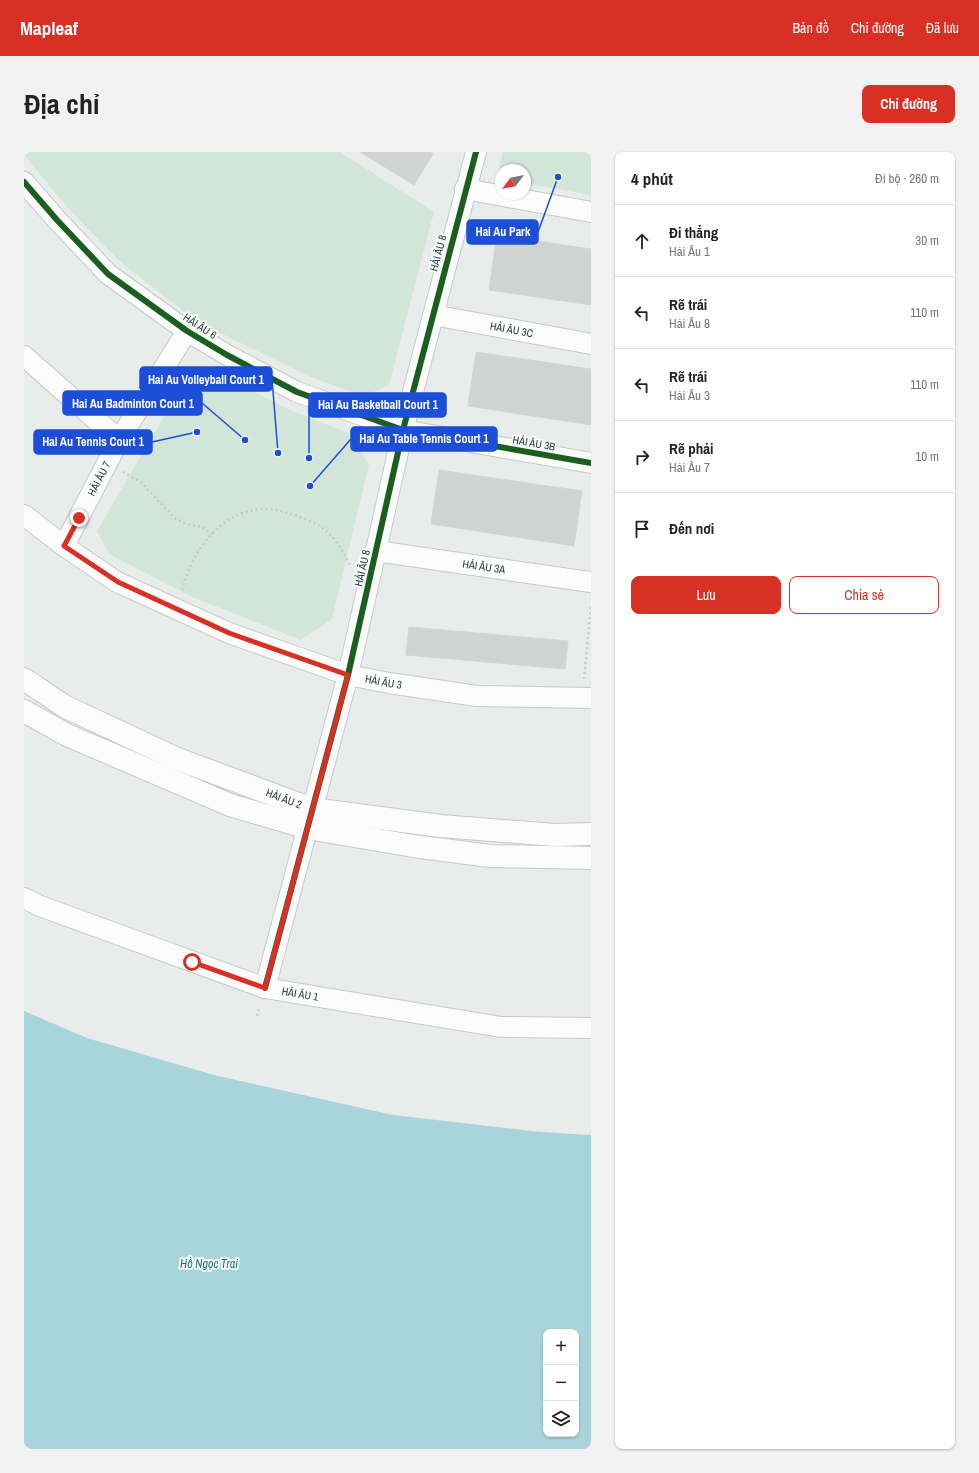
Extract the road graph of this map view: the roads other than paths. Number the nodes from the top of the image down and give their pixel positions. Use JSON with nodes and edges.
{"nodes":[{"id":1,"x":476,"y":152,"type":"edge"},
{"id":2,"x":24,"y":182,"type":"edge"},
{"id":3,"x":465,"y":189,"type":"junction"},
{"id":4,"x":591,"y":212,"type":"edge"},
{"id":5,"x":433,"y":315,"type":"junction"},
{"id":6,"x":187,"y":332,"type":"junction"},
{"id":7,"x":591,"y":344,"type":"edge"},
{"id":8,"x":24,"y":356,"type":"edge"},
{"id":9,"x":403,"y":430,"type":"junction"},
{"id":10,"x":119,"y":440,"type":"junction"},
{"id":11,"x":591,"y":463,"type":"edge"},
{"id":12,"x":24,"y":515,"type":"edge"},
{"id":13,"x":64,"y":546,"type":"junction"},
{"id":14,"x":376,"y":551,"type":"junction"},
{"id":15,"x":591,"y":582,"type":"edge"},
{"id":16,"x":348,"y":675,"type":"junction"},
{"id":17,"x":24,"y":679,"type":"edge"},
{"id":18,"x":587,"y":690,"type":"edge"},
{"id":19,"x":24,"y":711,"type":"edge"},
{"id":20,"x":310,"y":819,"type":"junction"},
{"id":21,"x":591,"y":834,"type":"edge"},
{"id":22,"x":591,"y":858,"type":"edge"},
{"id":23,"x":24,"y":898,"type":"edge"},
{"id":24,"x":265,"y":988,"type":"junction"},
{"id":25,"x":591,"y":1028,"type":"edge"}],
"edges":[{"from":1,"to":3,"type":"street","name":"HẢI ÂU 8"},
{"from":2,"to":6,"type":"street","name":"HẢI ÂU 6"},
{"from":3,"to":4,"type":"street"},
{"from":3,"to":5,"type":"street","name":"HẢI ÂU 8"},
{"from":5,"to":7,"type":"street","name":"HẢI ÂU 3C"},
{"from":5,"to":9,"type":"street","name":"HẢI ÂU 8"},
{"from":6,"to":9,"type":"street","name":"HẢI ÂU 6"},
{"from":6,"to":10,"type":"street","name":"HẢI ÂU 7"},
{"from":8,"to":10,"type":"street"},
{"from":9,"to":11,"type":"street","name":"HẢI ÂU 3B"},
{"from":9,"to":14,"type":"street","name":"HẢI ÂU 8"},
{"from":10,"to":13,"type":"street","name":"HẢI ÂU 7"},
{"from":12,"to":13,"type":"street","name":"HẢI ÂU 3"},
{"from":13,"to":16,"type":"street","name":"HẢI ÂU 3"},
{"from":14,"to":15,"type":"street","name":"HẢI ÂU 3A"},
{"from":14,"to":16,"type":"street","name":"HẢI ÂU 8"},
{"from":16,"to":18,"type":"street","name":"HẢI ÂU 3"},
{"from":16,"to":20,"type":"street","name":"HẢI ÂU 8"},
{"from":17,"to":20,"type":"street","name":"HẢI ÂU 2"},
{"from":19,"to":20,"type":"street","name":"HẢI ÂU 2"},
{"from":20,"to":21,"type":"street","name":"HẢI ÂU 2"},
{"from":20,"to":22,"type":"street","name":"HẢI ÂU 2"},
{"from":20,"to":24,"type":"street","name":"HẢI ÂU 8"},
{"from":23,"to":24,"type":"street","name":"HẢI ÂU 1"},
{"from":24,"to":25,"type":"street","name":"HẢI ÂU 1"}]}
